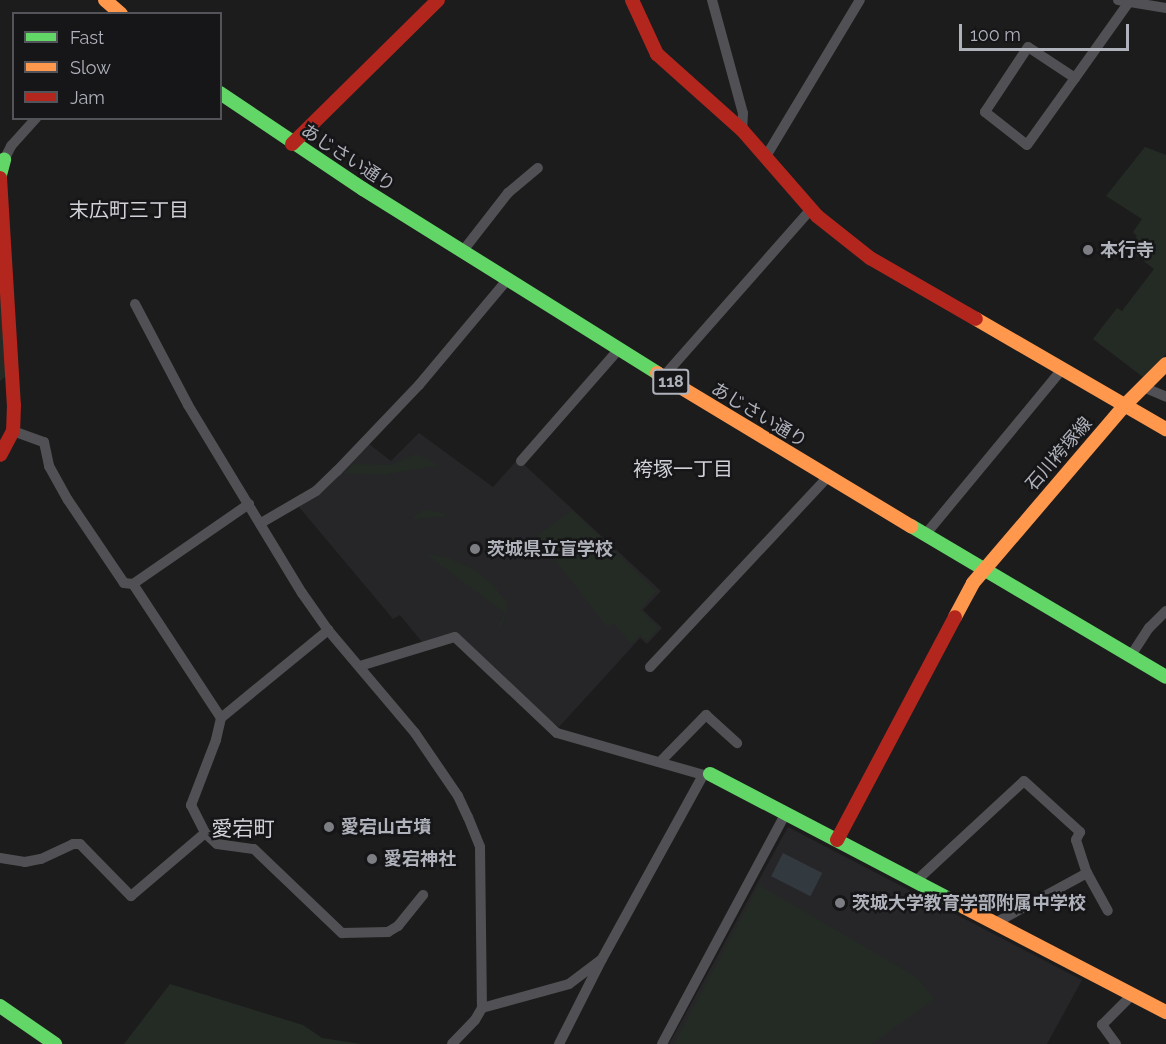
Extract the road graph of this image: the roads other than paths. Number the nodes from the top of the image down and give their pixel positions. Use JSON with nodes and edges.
{"nodes":[{"id":1,"x":105,"y":0,"type":"edge"},
{"id":2,"x":438,"y":0,"type":"edge"},
{"id":3,"x":632,"y":0,"type":"edge"},
{"id":4,"x":712,"y":0,"type":"edge"},
{"id":5,"x":861,"y":0,"type":"edge"},
{"id":6,"x":1124,"y":1,"type":"edge"},
{"id":7,"x":1155,"y":3,"type":"edge"},
{"id":8,"x":1166,"y":8,"type":"edge"},
{"id":9,"x":119,"y":12,"type":"edge"},
{"id":10,"x":1075,"y":78,"type":"junction"},
{"id":11,"x":222,"y":94,"type":"edge"},
{"id":12,"x":34,"y":120,"type":"edge"},
{"id":13,"x":742,"y":130,"type":"junction"},
{"id":14,"x":292,"y":144,"type":"junction"},
{"id":15,"x":765,"y":158,"type":"junction"},
{"id":16,"x":4,"y":160,"type":"joint"},
{"id":17,"x":538,"y":168,"type":"dead end"},
{"id":18,"x":0,"y":177,"type":"edge"},
{"id":19,"x":811,"y":209,"type":"junction"},
{"id":20,"x":462,"y":252,"type":"junction"},
{"id":21,"x":507,"y":280,"type":"junction"},
{"id":22,"x":135,"y":304,"type":"dead end"},
{"id":23,"x":619,"y":349,"type":"junction"},
{"id":24,"x":1166,"y":364,"type":"edge"},
{"id":25,"x":1062,"y":368,"type":"junction"},
{"id":26,"x":663,"y":377,"type":"junction"},
{"id":27,"x":1143,"y":387,"type":"junction"},
{"id":28,"x":1166,"y":397,"type":"edge"},
{"id":29,"x":1125,"y":405,"type":"junction"},
{"id":30,"x":1166,"y":429,"type":"edge"},
{"id":31,"x":13,"y":430,"type":"junction"},
{"id":32,"x":0,"y":455,"type":"edge"},
{"id":33,"x":521,"y":461,"type":"dead end"},
{"id":34,"x":828,"y":477,"type":"junction"},
{"id":35,"x":249,"y":504,"type":"junction"},
{"id":36,"x":261,"y":523,"type":"junction"},
{"id":37,"x":925,"y":535,"type":"junction"},
{"id":38,"x":983,"y":570,"type":"junction"},
{"id":39,"x":133,"y":584,"type":"junction"},
{"id":40,"x":1166,"y":610,"type":"edge"},
{"id":41,"x":328,"y":630,"type":"junction"},
{"id":42,"x":1130,"y":657,"type":"junction"},
{"id":43,"x":360,"y":666,"type":"junction"},
{"id":44,"x":650,"y":666,"type":"dead end"},
{"id":45,"x":1166,"y":677,"type":"edge"},
{"id":46,"x":221,"y":718,"type":"junction"},
{"id":47,"x":737,"y":743,"type":"dead end"},
{"id":48,"x":660,"y":762,"type":"junction"},
{"id":49,"x":707,"y":774,"type":"junction"},
{"id":50,"x":786,"y":813,"type":"junction"},
{"id":51,"x":205,"y":833,"type":"junction"},
{"id":52,"x":837,"y":840,"type":"junction"},
{"id":53,"x":0,"y":858,"type":"edge"},
{"id":54,"x":1087,"y":873,"type":"junction"},
{"id":55,"x":916,"y":881,"type":"junction"},
{"id":56,"x":423,"y":895,"type":"dead end"},
{"id":57,"x":1108,"y":911,"type":"dead end"},
{"id":58,"x":995,"y":923,"type":"junction"},
{"id":59,"x":602,"y":959,"type":"junction"},
{"id":60,"x":1132,"y":994,"type":"junction"},
{"id":61,"x":0,"y":1006,"type":"edge"},
{"id":62,"x":482,"y":1008,"type":"junction"},
{"id":63,"x":1166,"y":1011,"type":"edge"},
{"id":64,"x":1111,"y":1042,"type":"edge"},
{"id":65,"x":55,"y":1044,"type":"edge"},
{"id":66,"x":452,"y":1044,"type":"edge"},
{"id":67,"x":560,"y":1044,"type":"edge"},
{"id":68,"x":662,"y":1044,"type":"edge"}],
"edges":[{"from":1,"to":9,"type":"main road"},
{"from":2,"to":14,"type":"main road"},
{"from":3,"to":13,"type":"main road"},
{"from":4,"to":13,"type":"street"},
{"from":5,"to":15,"type":"street"},
{"from":6,"to":7,"type":"street"},
{"from":6,"to":10,"type":"street"},
{"from":7,"to":8,"type":"street"},
{"from":10,"to":10,"type":"street"},
{"from":11,"to":14,"type":"main road","name":"あじさい通り","number":"118"},
{"from":12,"to":16,"type":"street"},
{"from":13,"to":15,"type":"main road"},
{"from":14,"to":20,"type":"main road","name":"あじさい通り","number":"118"},
{"from":15,"to":19,"type":"main road"},
{"from":16,"to":18,"type":"main road"},
{"from":17,"to":20,"type":"street"},
{"from":18,"to":31,"type":"main road"},
{"from":19,"to":25,"type":"main road"},
{"from":19,"to":26,"type":"street"},
{"from":20,"to":21,"type":"main road","name":"あじさい通り","number":"118"},
{"from":21,"to":23,"type":"main road","name":"あじさい通り","number":"118"},
{"from":21,"to":36,"type":"street"},
{"from":22,"to":35,"type":"street"},
{"from":23,"to":26,"type":"main road","name":"あじさい通り","number":"118"},
{"from":23,"to":33,"type":"street"},
{"from":24,"to":27,"type":"main road","name":"石川袴塚線"},
{"from":25,"to":29,"type":"main road"},
{"from":25,"to":37,"type":"street"},
{"from":26,"to":34,"type":"main road","name":"あじさい通り","number":"118"},
{"from":27,"to":28,"type":"street"},
{"from":27,"to":29,"type":"main road","name":"石川袴塚線"},
{"from":29,"to":30,"type":"main road"},
{"from":29,"to":38,"type":"main road","name":"石川袴塚線"},
{"from":31,"to":32,"type":"main road"},
{"from":31,"to":39,"type":"street"},
{"from":34,"to":37,"type":"main road","name":"あじさい通り","number":"118"},
{"from":34,"to":44,"type":"street"},
{"from":35,"to":36,"type":"street"},
{"from":35,"to":39,"type":"street"},
{"from":36,"to":41,"type":"street"},
{"from":37,"to":38,"type":"main road","name":"あじさい通り","number":"118"},
{"from":38,"to":42,"type":"main road","name":"あじさい通り","number":"118"},
{"from":38,"to":52,"type":"main road","name":"石川袴塚線"},
{"from":39,"to":46,"type":"street"},
{"from":40,"to":42,"type":"street"},
{"from":41,"to":43,"type":"street"},
{"from":41,"to":46,"type":"street"},
{"from":42,"to":45,"type":"main road","name":"あじさい通り","number":"118"},
{"from":43,"to":48,"type":"street"},
{"from":43,"to":62,"type":"street"},
{"from":46,"to":51,"type":"street"},
{"from":47,"to":48,"type":"street"},
{"from":48,"to":49,"type":"street"},
{"from":49,"to":50,"type":"main road"},
{"from":49,"to":59,"type":"street"},
{"from":50,"to":52,"type":"main road"},
{"from":50,"to":68,"type":"street"},
{"from":51,"to":53,"type":"street"},
{"from":51,"to":56,"type":"street"},
{"from":52,"to":55,"type":"main road"},
{"from":54,"to":55,"type":"street"},
{"from":54,"to":57,"type":"street"},
{"from":54,"to":58,"type":"street"},
{"from":55,"to":58,"type":"main road"},
{"from":58,"to":60,"type":"main road"},
{"from":59,"to":62,"type":"street"},
{"from":59,"to":67,"type":"street"},
{"from":60,"to":63,"type":"main road"},
{"from":60,"to":64,"type":"street"},
{"from":61,"to":65,"type":"main road"},
{"from":62,"to":66,"type":"street"}]}
